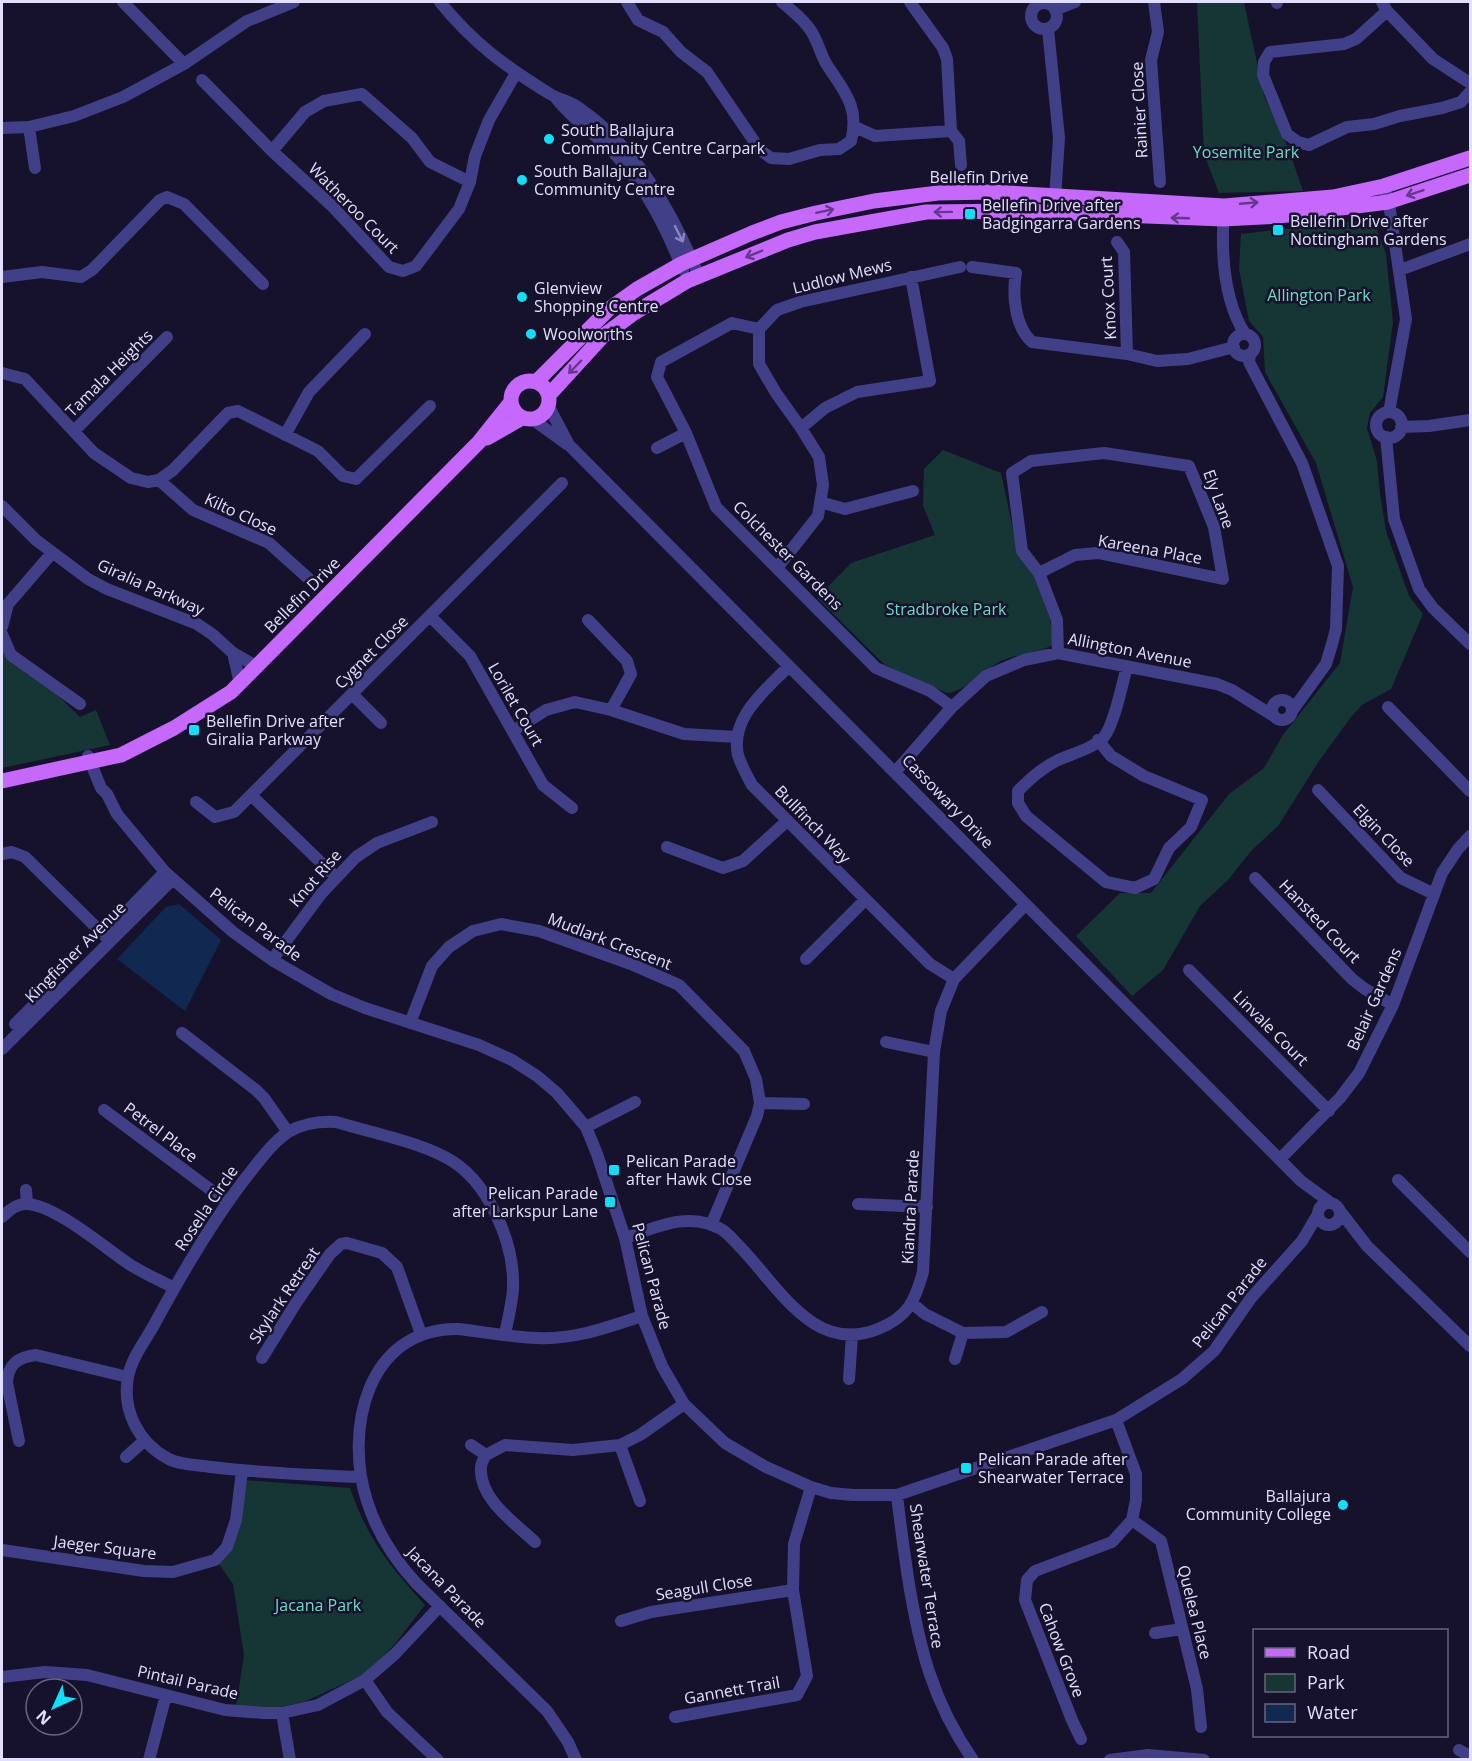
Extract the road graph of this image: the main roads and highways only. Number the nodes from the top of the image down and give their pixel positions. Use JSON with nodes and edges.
{"nodes":[{"id":1,"x":1470,"y":158,"type":"edge"},
{"id":2,"x":1470,"y":175,"type":"edge"},
{"id":3,"x":1224,"y":212,"type":"junction"},
{"id":4,"x":536,"y":382,"type":"junction"},
{"id":5,"x":549,"y":400,"type":"junction"},
{"id":6,"x":511,"y":402,"type":"junction"},
{"id":7,"x":527,"y":418,"type":"junction"},
{"id":8,"x":479,"y":442,"type":"junction"},
{"id":9,"x":94,"y":759,"type":"junction"},
{"id":10,"x":2,"y":773,"type":"edge"},
{"id":11,"x":2,"y":781,"type":"edge"}],
"edges":[{"from":3,"to":1,"type":"main road","name":"Bellefin Drive","one_way":true},
{"from":2,"to":3,"type":"main road","name":"Bellefin Drive","one_way":true},
{"from":4,"to":3,"type":"main road","name":"Bellefin Drive","one_way":true},
{"from":3,"to":5,"type":"main road","name":"Bellefin Drive","one_way":true},
{"from":4,"to":5,"type":"main road"},
{"from":4,"to":6,"type":"main road"},
{"from":5,"to":7,"type":"main road"},
{"from":6,"to":7,"type":"main road"},
{"from":6,"to":8,"type":"main road","name":"Bellefin Drive"},
{"from":7,"to":8,"type":"main road","name":"Bellefin Drive"},
{"from":8,"to":9,"type":"main road","name":"Bellefin Drive"},
{"from":9,"to":10,"type":"main road","name":"Bellefin Drive"},
{"from":9,"to":11,"type":"main road","name":"Bellefin Drive"}]}
